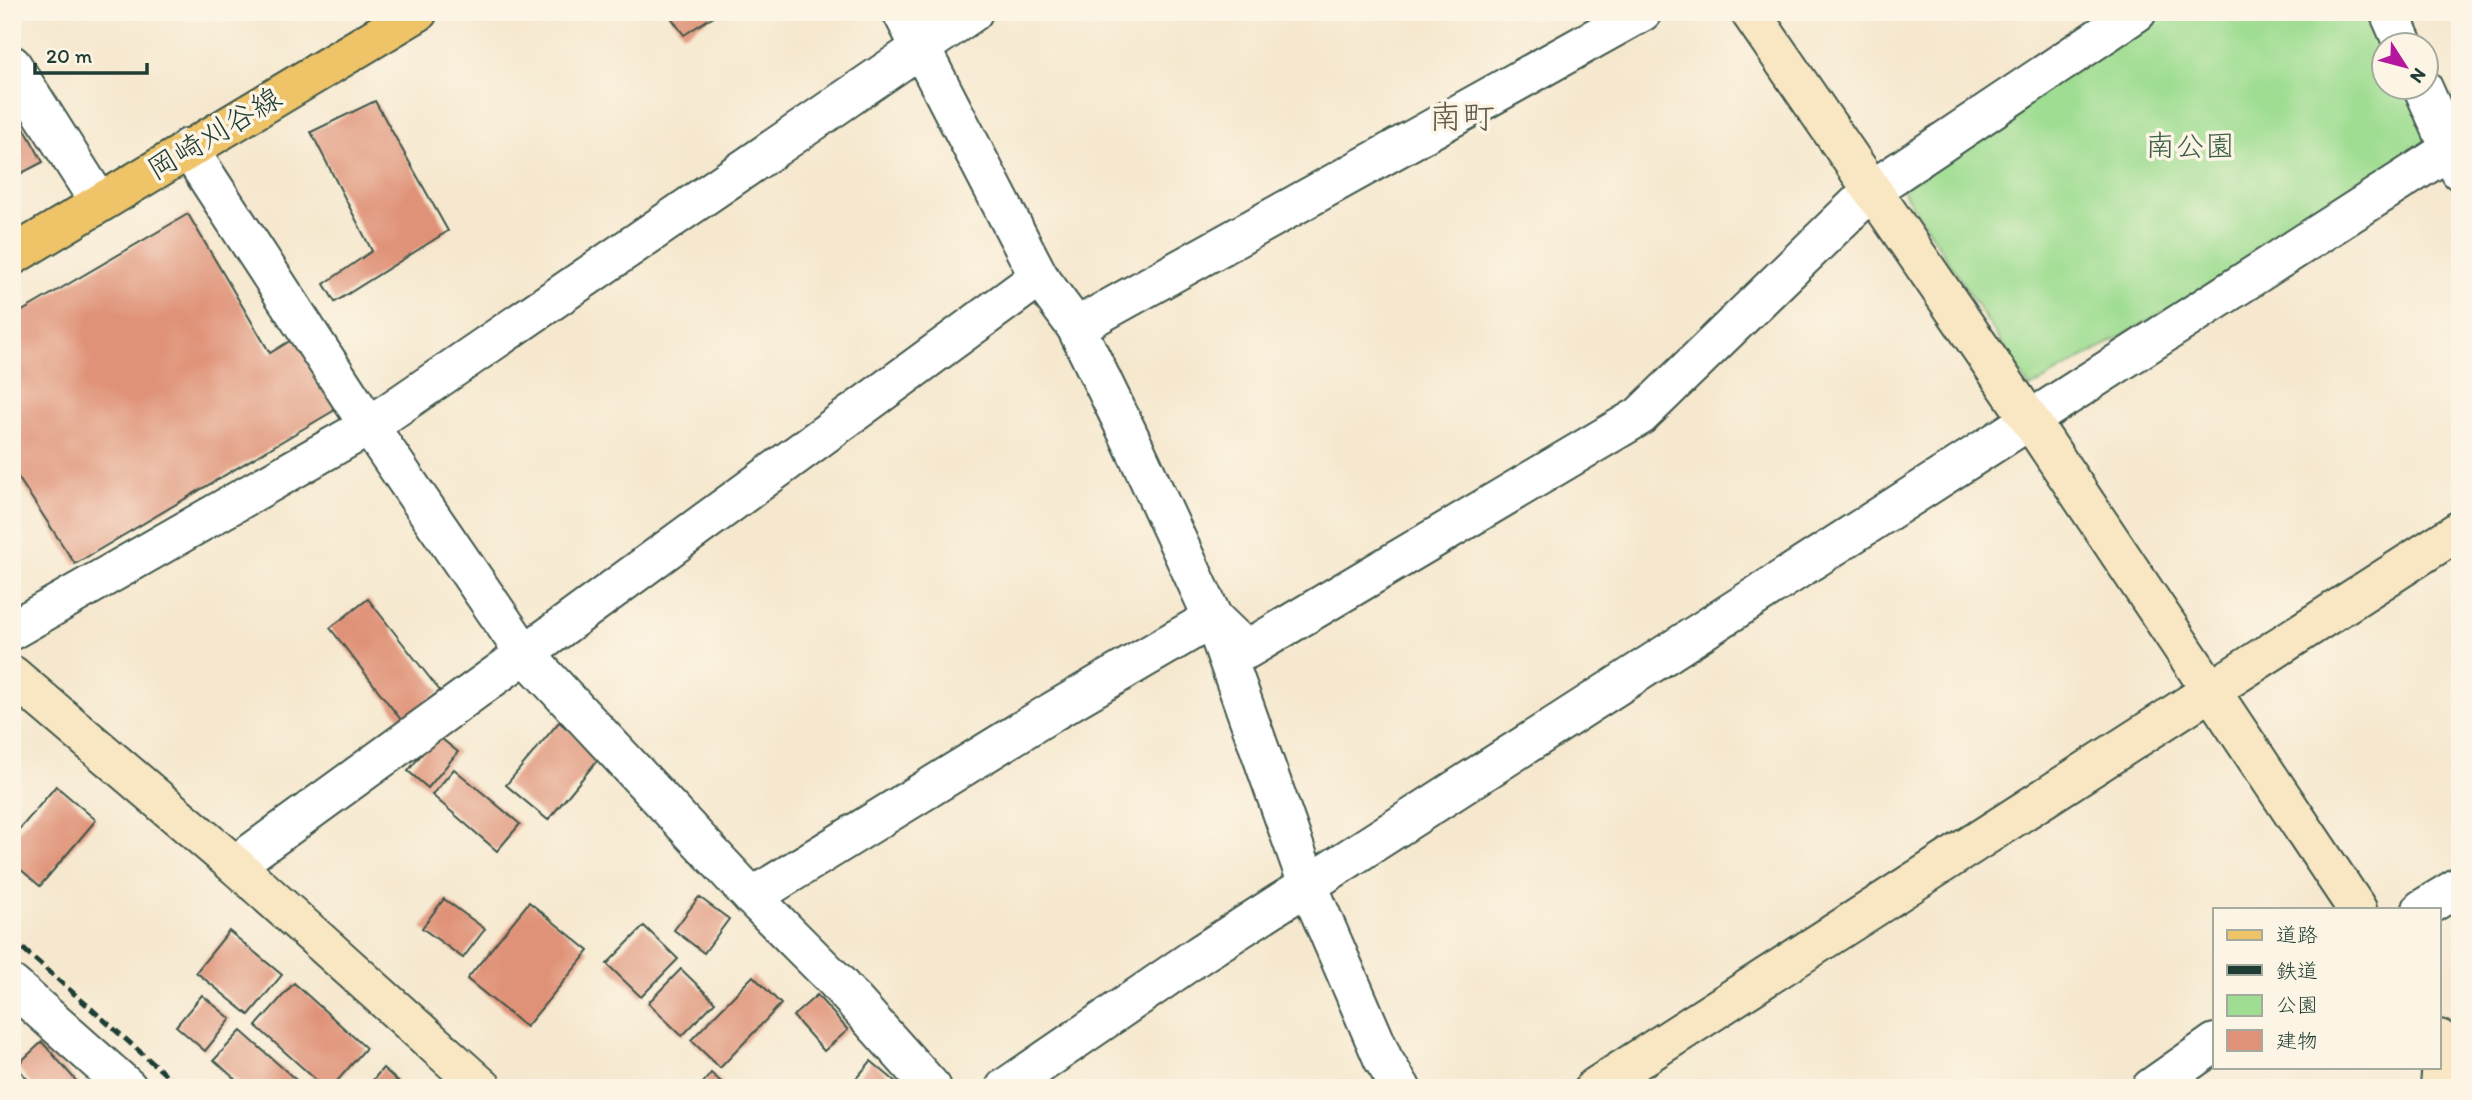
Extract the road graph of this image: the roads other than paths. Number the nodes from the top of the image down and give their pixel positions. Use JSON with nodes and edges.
{"nodes":[{"id":1,"x":418,"y":12,"type":"edge"},
{"id":2,"x":902,"y":12,"type":"edge"},
{"id":3,"x":974,"y":12,"type":"edge"},
{"id":4,"x":1642,"y":12,"type":"edge"},
{"id":5,"x":1750,"y":12,"type":"edge"},
{"id":6,"x":2137,"y":12,"type":"edge"},
{"id":7,"x":2389,"y":12,"type":"edge"},
{"id":8,"x":2398,"y":32,"type":"edge"},
{"id":9,"x":920,"y":49,"type":"junction"},
{"id":10,"x":12,"y":65,"type":"edge"},
{"id":11,"x":2430,"y":102,"type":"edge"},
{"id":12,"x":188,"y":148,"type":"junction"},
{"id":13,"x":2457,"y":155,"type":"edge"},
{"id":14,"x":1873,"y":190,"type":"junction"},
{"id":15,"x":99,"y":202,"type":"junction"},
{"id":16,"x":12,"y":256,"type":"edge"},
{"id":17,"x":1039,"y":277,"type":"junction"},
{"id":18,"x":1076,"y":327,"type":"junction"},
{"id":19,"x":2030,"y":420,"type":"junction"},
{"id":20,"x":369,"y":426,"type":"junction"},
{"id":21,"x":2460,"y":530,"type":"edge"},
{"id":22,"x":1213,"y":618,"type":"junction"},
{"id":23,"x":12,"y":630,"type":"edge"},
{"id":24,"x":525,"y":654,"type":"junction"},
{"id":25,"x":12,"y":675,"type":"edge"},
{"id":26,"x":2209,"y":691,"type":"junction"},
{"id":27,"x":234,"y":865,"type":"junction"},
{"id":28,"x":1308,"y":885,"type":"junction"},
{"id":29,"x":2460,"y":886,"type":"edge"},
{"id":30,"x":752,"y":897,"type":"junction"},
{"id":31,"x":2356,"y":908,"type":"edge"},
{"id":32,"x":2424,"y":908,"type":"edge"},
{"id":33,"x":12,"y":985,"type":"edge"},
{"id":34,"x":2213,"y":1044,"type":"edge"},
{"id":35,"x":2445,"y":1044,"type":"edge"},
{"id":36,"x":128,"y":1088,"type":"edge"},
{"id":37,"x":483,"y":1088,"type":"edge"},
{"id":38,"x":932,"y":1088,"type":"edge"},
{"id":39,"x":1005,"y":1088,"type":"edge"},
{"id":40,"x":1401,"y":1088,"type":"edge"},
{"id":41,"x":1594,"y":1088,"type":"edge"},
{"id":42,"x":2151,"y":1088,"type":"edge"},
{"id":43,"x":2440,"y":1088,"type":"edge"}],
"edges":[{"from":1,"to":12,"type":"main road","name":"岡崎刈谷線"},
{"from":2,"to":9,"type":"street"},
{"from":3,"to":9,"type":"street"},
{"from":4,"to":18,"type":"street"},
{"from":5,"to":14,"type":"street"},
{"from":6,"to":14,"type":"street"},
{"from":7,"to":8,"type":"street"},
{"from":9,"to":17,"type":"street"},
{"from":9,"to":20,"type":"street"},
{"from":10,"to":15,"type":"street"},
{"from":11,"to":13,"type":"street"},
{"from":12,"to":15,"type":"main road","name":"岡崎刈谷線"},
{"from":12,"to":20,"type":"street"},
{"from":13,"to":19,"type":"street"},
{"from":14,"to":19,"type":"street"},
{"from":14,"to":22,"type":"street"},
{"from":15,"to":16,"type":"main road","name":"岡崎刈谷線"},
{"from":17,"to":18,"type":"street"},
{"from":17,"to":24,"type":"street"},
{"from":18,"to":22,"type":"street"},
{"from":19,"to":26,"type":"street"},
{"from":19,"to":28,"type":"street"},
{"from":20,"to":23,"type":"street"},
{"from":20,"to":24,"type":"street"},
{"from":21,"to":26,"type":"street"},
{"from":22,"to":28,"type":"street"},
{"from":22,"to":30,"type":"street"},
{"from":24,"to":27,"type":"street"},
{"from":24,"to":30,"type":"street"},
{"from":25,"to":27,"type":"street"},
{"from":26,"to":31,"type":"street"},
{"from":26,"to":41,"type":"street"},
{"from":27,"to":37,"type":"street"},
{"from":28,"to":39,"type":"street"},
{"from":28,"to":40,"type":"street"},
{"from":29,"to":32,"type":"street"},
{"from":30,"to":38,"type":"street"},
{"from":33,"to":36,"type":"street"},
{"from":34,"to":42,"type":"street"},
{"from":35,"to":43,"type":"street"}]}
